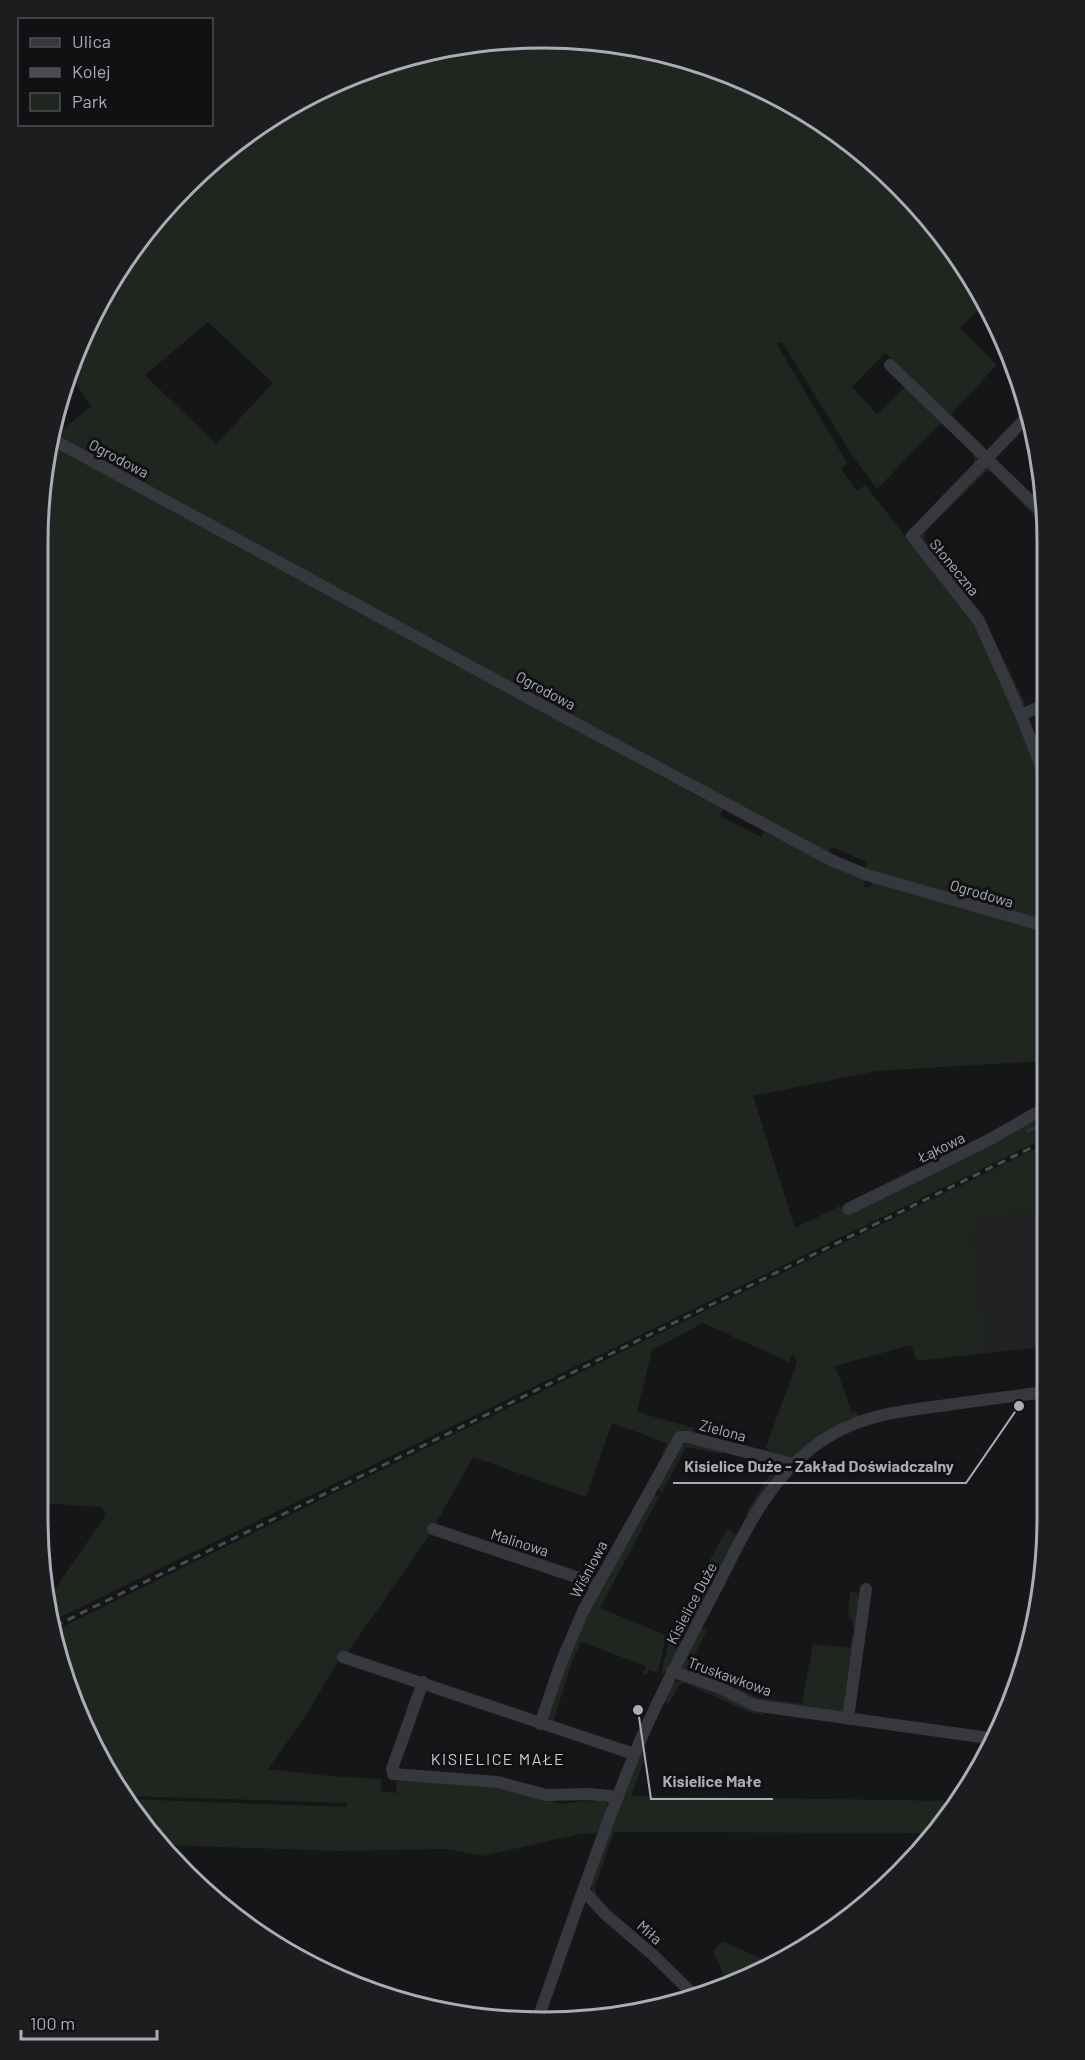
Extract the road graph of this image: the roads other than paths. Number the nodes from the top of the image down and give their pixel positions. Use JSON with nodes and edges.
{"nodes":[{"id":1,"x":890,"y":365,"type":"dead end"},
{"id":2,"x":1022,"y":422,"type":"edge"},
{"id":3,"x":59,"y":443,"type":"edge"},
{"id":4,"x":987,"y":457,"type":"junction"},
{"id":5,"x":1036,"y":506,"type":"edge"},
{"id":6,"x":1037,"y":708,"type":"edge"},
{"id":7,"x":1021,"y":715,"type":"junction"},
{"id":8,"x":1037,"y":756,"type":"edge"},
{"id":9,"x":1037,"y":924,"type":"edge"},
{"id":10,"x":1037,"y":1113,"type":"edge"},
{"id":11,"x":848,"y":1209,"type":"dead end"},
{"id":12,"x":1037,"y":1393,"type":"edge"},
{"id":13,"x":680,"y":1437,"type":"joint"},
{"id":14,"x":793,"y":1464,"type":"junction"},
{"id":15,"x":433,"y":1529,"type":"dead end"},
{"id":16,"x":597,"y":1584,"type":"junction"},
{"id":17,"x":866,"y":1589,"type":"dead end"},
{"id":18,"x":343,"y":1656,"type":"dead end"},
{"id":19,"x":672,"y":1671,"type":"junction"},
{"id":20,"x":423,"y":1682,"type":"junction"},
{"id":21,"x":848,"y":1719,"type":"junction"},
{"id":22,"x":540,"y":1724,"type":"junction"},
{"id":23,"x":985,"y":1738,"type":"edge"},
{"id":24,"x":634,"y":1754,"type":"junction"},
{"id":25,"x":618,"y":1797,"type":"junction"},
{"id":26,"x":584,"y":1891,"type":"junction"},
{"id":27,"x":689,"y":1990,"type":"edge"},
{"id":28,"x":540,"y":2012,"type":"edge"}],
"edges":[{"from":1,"to":4,"type":"street"},
{"from":2,"to":4,"type":"street","name":"Słoneczna"},
{"from":3,"to":9,"type":"street","name":"Ogrodowa"},
{"from":4,"to":5,"type":"street"},
{"from":4,"to":7,"type":"street","name":"Słoneczna"},
{"from":6,"to":7,"type":"street"},
{"from":7,"to":8,"type":"street","name":"Słoneczna"},
{"from":10,"to":11,"type":"street","name":"Łąkowa"},
{"from":12,"to":14,"type":"street","name":"Kisielice Duże"},
{"from":13,"to":14,"type":"street","name":"Zielona"},
{"from":13,"to":16,"type":"street","name":"Wiśniowa"},
{"from":14,"to":19,"type":"street","name":"Kisielice Duże"},
{"from":15,"to":16,"type":"street","name":"Malinowa"},
{"from":16,"to":22,"type":"street","name":"Wiśniowa"},
{"from":17,"to":21,"type":"street"},
{"from":18,"to":20,"type":"street"},
{"from":19,"to":21,"type":"street","name":"Truskawkowa"},
{"from":19,"to":24,"type":"street","name":"Kisielice Duże"},
{"from":20,"to":22,"type":"street"},
{"from":20,"to":25,"type":"street"},
{"from":21,"to":23,"type":"street","name":"Truskawkowa"},
{"from":22,"to":24,"type":"street"},
{"from":24,"to":25,"type":"street","name":"Kisielice Duże"},
{"from":25,"to":26,"type":"street","name":"Kisielice Duże"},
{"from":26,"to":27,"type":"street","name":"Miła"},
{"from":26,"to":28,"type":"street","name":"Kisielice Duże"}]}
